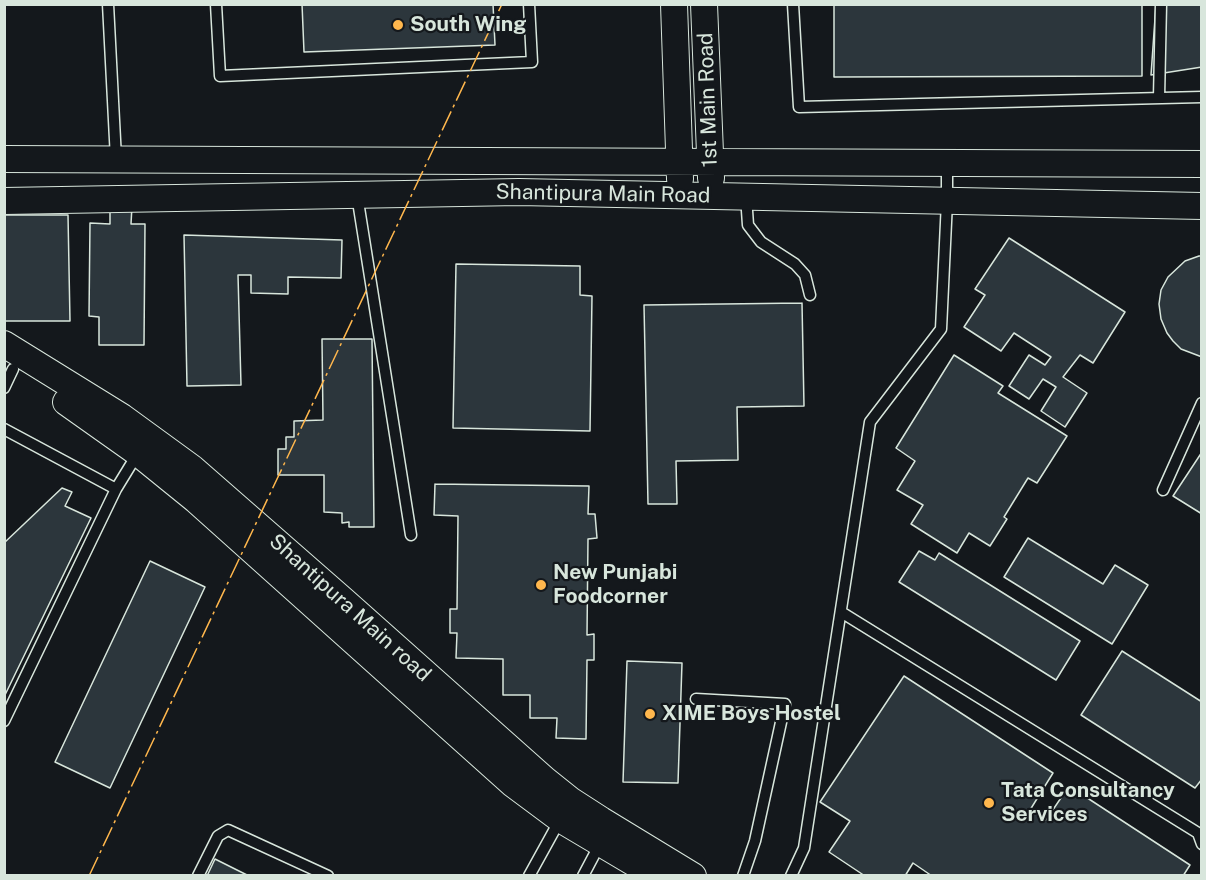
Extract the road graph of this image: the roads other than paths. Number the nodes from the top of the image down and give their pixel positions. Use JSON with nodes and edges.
{"nodes":[{"id":1,"x":108,"y":4,"type":"edge"},
{"id":2,"x":216,"y":4,"type":"edge"},
{"id":3,"x":529,"y":4,"type":"edge"},
{"id":4,"x":674,"y":4,"type":"edge"},
{"id":5,"x":704,"y":4,"type":"edge"},
{"id":6,"x":793,"y":4,"type":"edge"},
{"id":7,"x":1161,"y":4,"type":"edge"},
{"id":8,"x":1202,"y":97,"type":"edge"},
{"id":9,"x":1159,"y":98,"type":"junction"},
{"id":10,"x":4,"y":159,"type":"edge"},
{"id":11,"x":117,"y":159,"type":"junction"},
{"id":12,"x":680,"y":162,"type":"junction"},
{"id":13,"x":710,"y":162,"type":"junction"},
{"id":14,"x":947,"y":162,"type":"junction"},
{"id":15,"x":1202,"y":164,"type":"edge"},
{"id":16,"x":357,"y":194,"type":"junction"},
{"id":17,"x":681,"y":195,"type":"junction"},
{"id":18,"x":712,"y":196,"type":"junction"},
{"id":19,"x":746,"y":196,"type":"junction"},
{"id":20,"x":4,"y":201,"type":"edge"},
{"id":21,"x":947,"y":201,"type":"junction"},
{"id":22,"x":1202,"y":206,"type":"edge"},
{"id":23,"x":810,"y":294,"type":"dead end"},
{"id":24,"x":4,"y":344,"type":"edge"},
{"id":25,"x":7,"y":373,"type":"edge"},
{"id":26,"x":1202,"y":403,"type":"edge"},
{"id":27,"x":4,"y":429,"type":"edge"},
{"id":28,"x":138,"y":453,"type":"junction"},
{"id":29,"x":116,"y":489,"type":"junction"},
{"id":30,"x":1163,"y":490,"type":"dead end"},
{"id":31,"x":411,"y":535,"type":"dead end"},
{"id":32,"x":841,"y":612,"type":"junction"},
{"id":33,"x":696,"y":699,"type":"dead end"},
{"id":34,"x":4,"y":721,"type":"edge"},
{"id":35,"x":565,"y":809,"type":"junction"},
{"id":36,"x":605,"y":835,"type":"junction"},
{"id":37,"x":1200,"y":835,"type":"edge"},
{"id":38,"x":198,"y":876,"type":"edge"},
{"id":39,"x":327,"y":876,"type":"edge"},
{"id":40,"x":529,"y":876,"type":"edge"},
{"id":41,"x":583,"y":876,"type":"edge"},
{"id":42,"x":656,"y":876,"type":"edge"},
{"id":43,"x":693,"y":876,"type":"edge"},
{"id":44,"x":743,"y":876,"type":"edge"},
{"id":45,"x":791,"y":876,"type":"edge"}],
"edges":[{"from":1,"to":11,"type":"lane"},
{"from":2,"to":3,"type":"lane"},
{"from":4,"to":12,"type":"street","name":"1st Main Road"},
{"from":5,"to":13,"type":"street","name":"1st Main Road"},
{"from":6,"to":9,"type":"lane"},
{"from":7,"to":9,"type":"lane"},
{"from":8,"to":9,"type":"lane"},
{"from":10,"to":11,"type":"street"},
{"from":11,"to":12,"type":"street"},
{"from":12,"to":13,"type":"street"},
{"from":12,"to":17,"type":"street","name":"1st Main Road"},
{"from":13,"to":14,"type":"street"},
{"from":13,"to":18,"type":"street","name":"1st Main Road"},
{"from":14,"to":15,"type":"street"},
{"from":14,"to":21,"type":"lane"},
{"from":16,"to":17,"type":"street","name":"Shantipura Main Road"},
{"from":16,"to":20,"type":"street","name":"Shantipura Main Road"},
{"from":16,"to":31,"type":"lane"},
{"from":17,"to":18,"type":"street","name":"Shantipura Main Road"},
{"from":18,"to":19,"type":"street","name":"Shantipura Main Road"},
{"from":19,"to":21,"type":"street","name":"Shantipura Main Road"},
{"from":19,"to":23,"type":"lane"},
{"from":21,"to":22,"type":"street","name":"Shantipura Main Road"},
{"from":21,"to":32,"type":"lane"},
{"from":24,"to":35,"type":"street","name":"Shantipura Main road"},
{"from":25,"to":28,"type":"street","name":"Shantipura Main Road"},
{"from":26,"to":30,"type":"lane"},
{"from":27,"to":29,"type":"lane"},
{"from":28,"to":29,"type":"lane"},
{"from":28,"to":35,"type":"street","name":"Shantipura Main Road"},
{"from":29,"to":34,"type":"lane"},
{"from":32,"to":37,"type":"lane"},
{"from":32,"to":45,"type":"lane"},
{"from":33,"to":44,"type":"lane"},
{"from":35,"to":36,"type":"street","name":"Shantipura Main Road"},
{"from":35,"to":40,"type":"lane"},
{"from":36,"to":41,"type":"lane"},
{"from":36,"to":42,"type":"street","name":"Shantipura Main Road"},
{"from":36,"to":43,"type":"street"},
{"from":38,"to":39,"type":"lane"}]}
